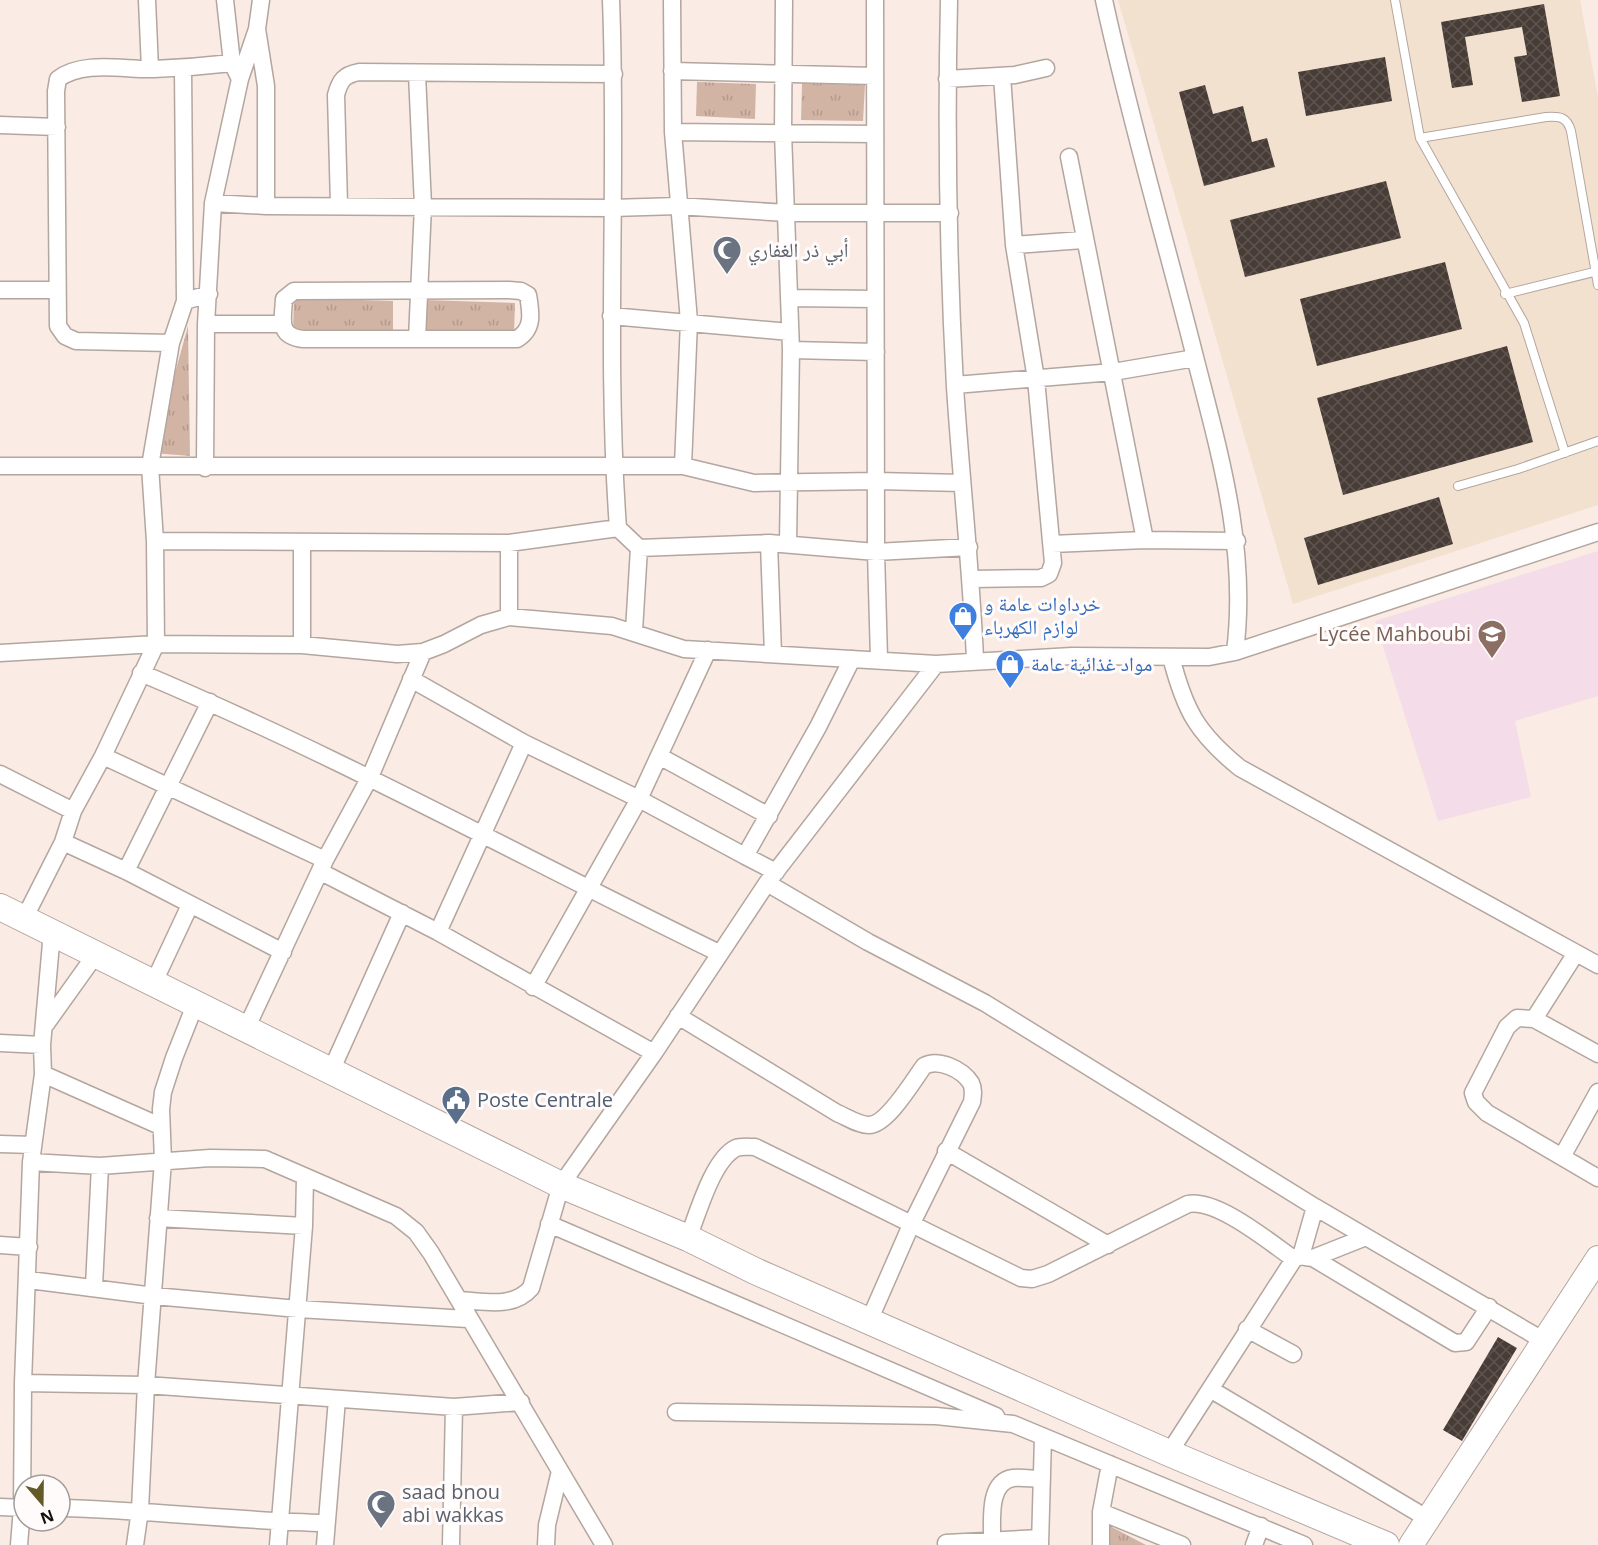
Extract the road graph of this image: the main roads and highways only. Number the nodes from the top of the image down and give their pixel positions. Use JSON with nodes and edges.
{"nodes":[{"id":1,"x":0,"y":907,"type":"edge"},
{"id":2,"x":1598,"y":1258,"type":"edge"},
{"id":3,"x":1386,"y":1545,"type":"edge"},
{"id":4,"x":1411,"y":1545,"type":"edge"}],
"edges":[{"from":1,"to":3,"type":"main road"},
{"from":2,"to":4,"type":"main road"}]}
